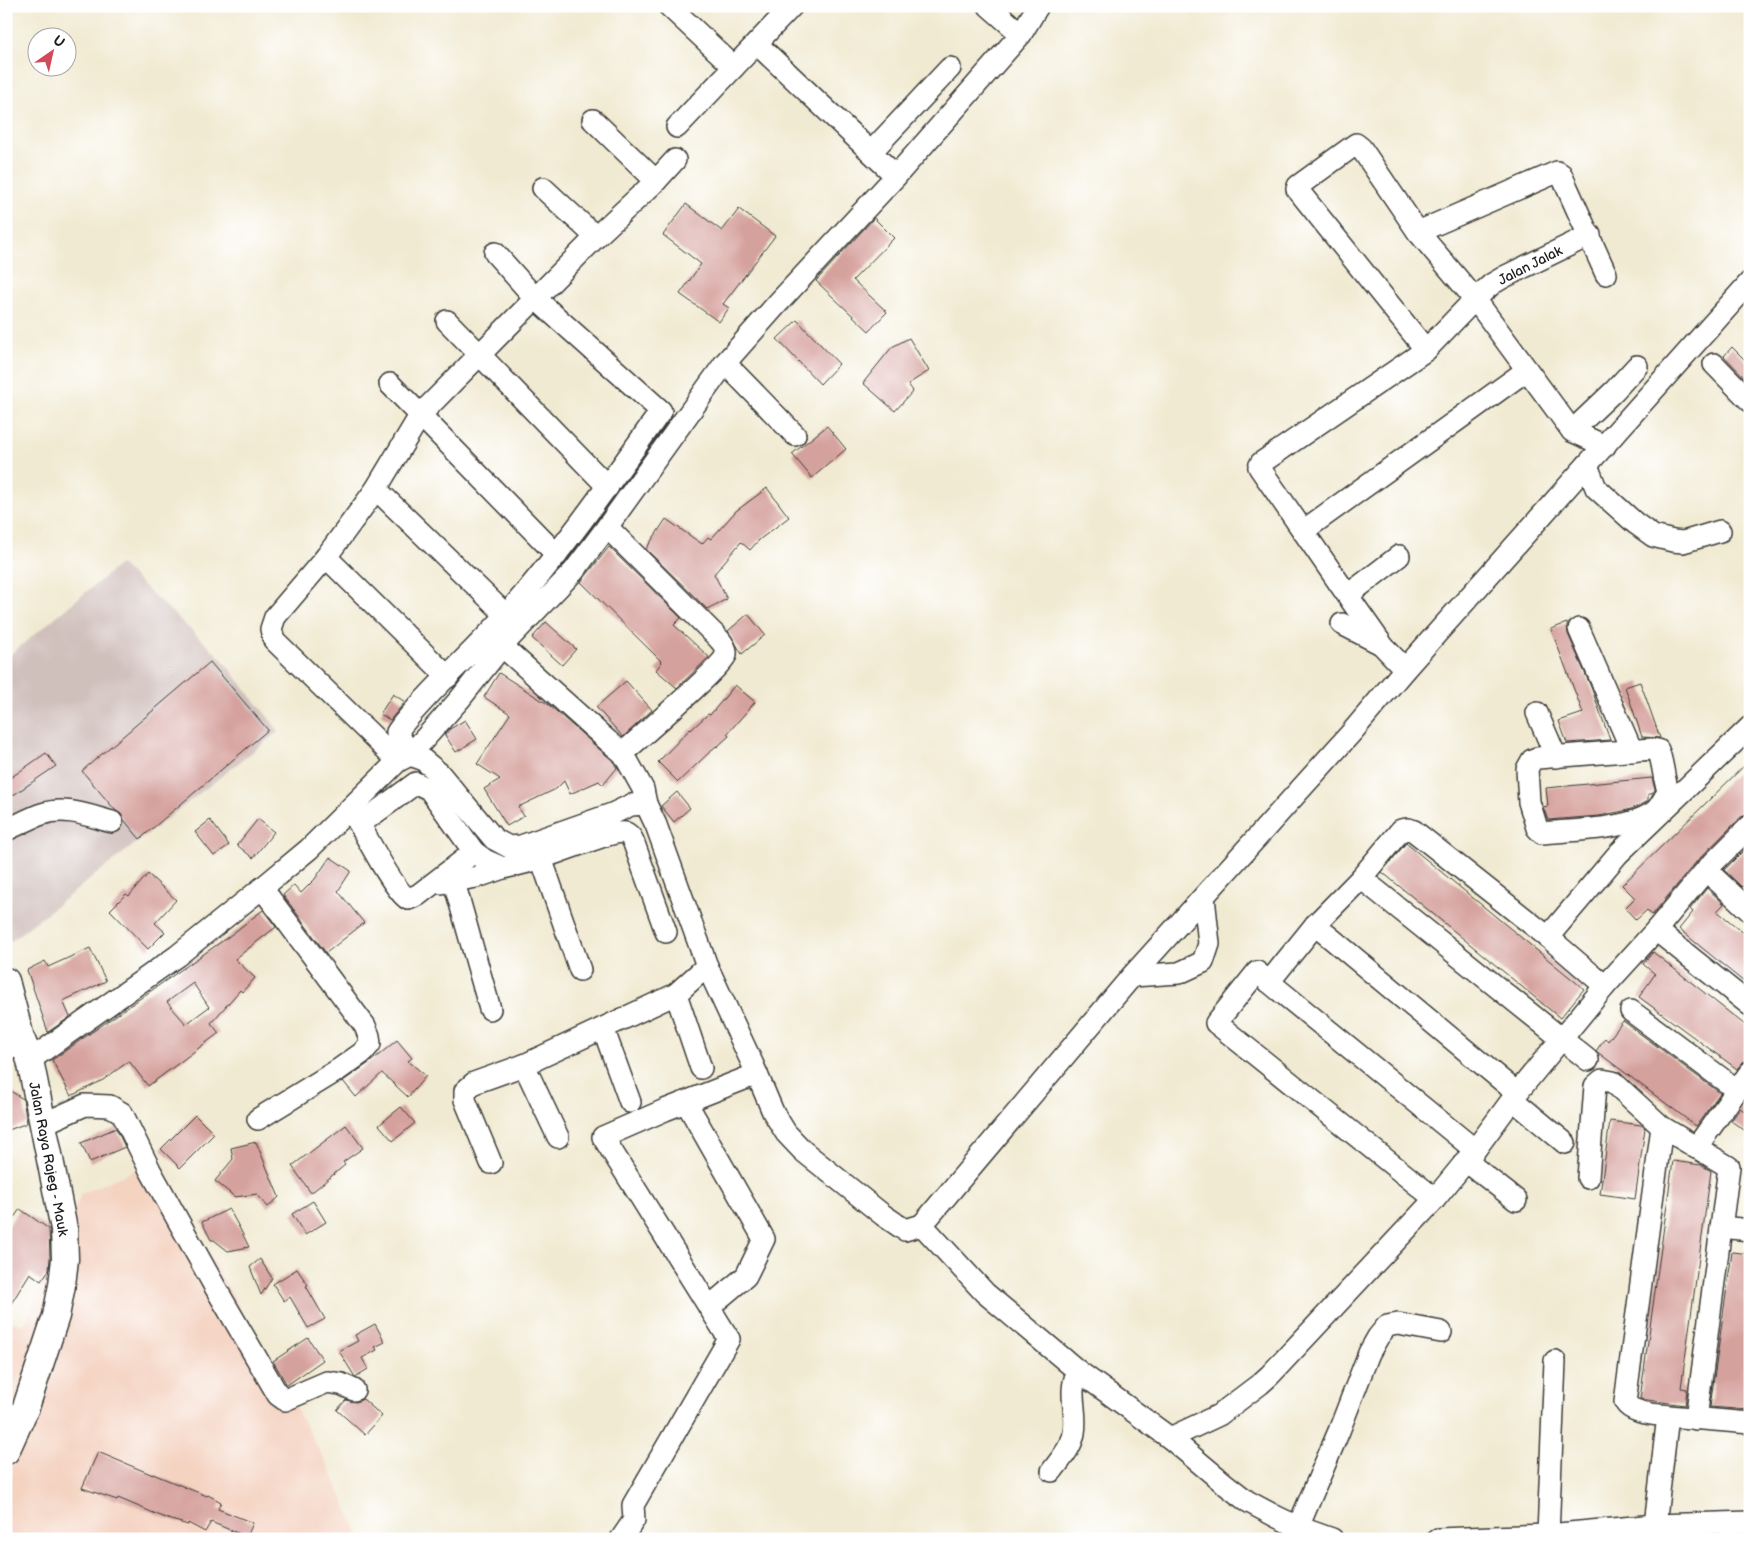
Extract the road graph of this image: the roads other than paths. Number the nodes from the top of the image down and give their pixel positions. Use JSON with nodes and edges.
{"nodes":[{"id":1,"x":669,"y":6,"type":"edge"},
{"id":2,"x":988,"y":6,"type":"edge"},
{"id":3,"x":1038,"y":6,"type":"edge"},
{"id":4,"x":780,"y":11,"type":"edge"},
{"id":5,"x":1021,"y":34,"type":"junction"},
{"id":6,"x":757,"y":44,"type":"junction"},
{"id":7,"x":734,"y":67,"type":"junction"},
{"id":8,"x":950,"y":68,"type":"dead end"},
{"id":9,"x":593,"y":120,"type":"dead end"},
{"id":10,"x":678,"y":127,"type":"dead end"},
{"id":11,"x":871,"y":152,"type":"junction"},
{"id":12,"x":675,"y":160,"type":"dead end"},
{"id":13,"x":896,"y":176,"type":"junction"},
{"id":14,"x":656,"y":182,"type":"junction"},
{"id":15,"x":543,"y":188,"type":"dead end"},
{"id":16,"x":1418,"y":232,"type":"junction"},
{"id":17,"x":1590,"y":236,"type":"junction"},
{"id":18,"x":596,"y":237,"type":"junction"},
{"id":19,"x":494,"y":253,"type":"dead end"},
{"id":20,"x":1606,"y":274,"type":"dead end"},
{"id":21,"x":1745,"y":296,"type":"edge"},
{"id":22,"x":535,"y":298,"type":"junction"},
{"id":23,"x":1475,"y":299,"type":"junction"},
{"id":24,"x":447,"y":321,"type":"dead end"},
{"id":25,"x":1426,"y":350,"type":"junction"},
{"id":26,"x":478,"y":355,"type":"junction"},
{"id":27,"x":725,"y":363,"type":"junction"},
{"id":28,"x":1714,"y":364,"type":"dead end"},
{"id":29,"x":1637,"y":366,"type":"dead end"},
{"id":30,"x":1527,"y":370,"type":"junction"},
{"id":31,"x":390,"y":384,"type":"dead end"},
{"id":32,"x":1750,"y":402,"type":"edge"},
{"id":33,"x":421,"y":414,"type":"junction"},
{"id":34,"x":1572,"y":430,"type":"junction"},
{"id":35,"x":795,"y":435,"type":"dead end"},
{"id":36,"x":1604,"y":446,"type":"junction"},
{"id":37,"x":1587,"y":465,"type":"junction"},
{"id":38,"x":608,"y":487,"type":"junction"},
{"id":39,"x":376,"y":488,"type":"junction"},
{"id":40,"x":607,"y":527,"type":"junction"},
{"id":41,"x":1303,"y":531,"type":"junction"},
{"id":42,"x":1720,"y":531,"type":"dead end"},
{"id":43,"x":556,"y":555,"type":"junction"},
{"id":44,"x":1399,"y":556,"type":"dead end"},
{"id":45,"x":326,"y":557,"type":"junction"},
{"id":46,"x":1348,"y":595,"type":"junction"},
{"id":47,"x":506,"y":615,"type":"junction"},
{"id":48,"x":1342,"y":624,"type":"dead end"},
{"id":49,"x":1579,"y":629,"type":"dead end"},
{"id":50,"x":502,"y":646,"type":"junction"},
{"id":51,"x":1383,"y":646,"type":"junction"},
{"id":52,"x":1404,"y":669,"type":"junction"},
{"id":53,"x":448,"y":676,"type":"junction"},
{"id":54,"x":1537,"y":713,"type":"dead end"},
{"id":55,"x":1750,"y":727,"type":"edge"},
{"id":56,"x":1632,"y":750,"type":"junction"},
{"id":57,"x":623,"y":753,"type":"junction"},
{"id":58,"x":1556,"y":757,"type":"junction"},
{"id":59,"x":404,"y":758,"type":"junction"},
{"id":60,"x":1671,"y":796,"type":"junction"},
{"id":61,"x":646,"y":804,"type":"junction"},
{"id":62,"x":355,"y":816,"type":"junction"},
{"id":63,"x":112,"y":822,"type":"dead end"},
{"id":64,"x":1750,"y":826,"type":"edge"},
{"id":65,"x":6,"y":830,"type":"edge"},
{"id":66,"x":474,"y":852,"type":"junction"},
{"id":67,"x":541,"y":858,"type":"junction"},
{"id":68,"x":503,"y":868,"type":"junction"},
{"id":69,"x":1706,"y":870,"type":"junction"},
{"id":70,"x":1361,"y":878,"type":"junction"},
{"id":71,"x":443,"y":883,"type":"junction"},
{"id":72,"x":262,"y":888,"type":"junction"},
{"id":73,"x":1204,"y":897,"type":"junction"},
{"id":74,"x":1750,"y":911,"type":"edge"},
{"id":75,"x":1315,"y":925,"type":"junction"},
{"id":76,"x":1656,"y":930,"type":"junction"},
{"id":77,"x":666,"y":932,"type":"dead end"},
{"id":78,"x":1548,"y":937,"type":"junction"},
{"id":79,"x":707,"y":966,"type":"junction"},
{"id":80,"x":580,"y":970,"type":"dead end"},
{"id":81,"x":1132,"y":976,"type":"junction"},
{"id":82,"x":6,"y":980,"type":"edge"},
{"id":83,"x":1269,"y":982,"type":"junction"},
{"id":84,"x":1605,"y":986,"type":"junction"},
{"id":85,"x":676,"y":994,"type":"junction"},
{"id":86,"x":1750,"y":1005,"type":"edge"},
{"id":87,"x":490,"y":1009,"type":"dead end"},
{"id":88,"x":1631,"y":1010,"type":"dead end"},
{"id":89,"x":603,"y":1028,"type":"junction"},
{"id":90,"x":1561,"y":1040,"type":"junction"},
{"id":91,"x":19,"y":1049,"type":"edge"},
{"id":92,"x":1588,"y":1060,"type":"dead end"},
{"id":93,"x":524,"y":1065,"type":"junction"},
{"id":94,"x":701,"y":1068,"type":"dead end"},
{"id":95,"x":1750,"y":1072,"type":"edge"},
{"id":96,"x":757,"y":1074,"type":"junction"},
{"id":97,"x":1737,"y":1090,"type":"junction"},
{"id":98,"x":1514,"y":1096,"type":"junction"},
{"id":99,"x":630,"y":1102,"type":"dead end"},
{"id":100,"x":686,"y":1102,"type":"junction"},
{"id":101,"x":258,"y":1119,"type":"dead end"},
{"id":102,"x":43,"y":1124,"type":"junction"},
{"id":103,"x":1662,"y":1126,"type":"junction"},
{"id":104,"x":558,"y":1137,"type":"dead end"},
{"id":105,"x":1565,"y":1143,"type":"dead end"},
{"id":106,"x":1696,"y":1148,"type":"junction"},
{"id":107,"x":1470,"y":1155,"type":"junction"},
{"id":108,"x":491,"y":1163,"type":"dead end"},
{"id":109,"x":1588,"y":1178,"type":"dead end"},
{"id":110,"x":1435,"y":1199,"type":"junction"},
{"id":111,"x":1516,"y":1200,"type":"dead end"},
{"id":112,"x":1721,"y":1227,"type":"junction"},
{"id":113,"x":914,"y":1228,"type":"junction"},
{"id":114,"x":1750,"y":1230,"type":"edge"},
{"id":115,"x":709,"y":1307,"type":"junction"},
{"id":116,"x":1441,"y":1332,"type":"dead end"},
{"id":117,"x":1555,"y":1361,"type":"dead end"},
{"id":118,"x":1078,"y":1370,"type":"junction"},
{"id":119,"x":354,"y":1390,"type":"dead end"},
{"id":120,"x":1668,"y":1416,"type":"junction"},
{"id":121,"x":1696,"y":1418,"type":"junction"},
{"id":122,"x":1750,"y":1423,"type":"edge"},
{"id":123,"x":1170,"y":1438,"type":"junction"},
{"id":124,"x":6,"y":1451,"type":"edge"},
{"id":125,"x":1052,"y":1471,"type":"dead end"},
{"id":126,"x":1750,"y":1522,"type":"edge"},
{"id":127,"x":1668,"y":1529,"type":"edge"},
{"id":128,"x":1295,"y":1533,"type":"edge"},
{"id":129,"x":1548,"y":1535,"type":"junction"},
{"id":130,"x":621,"y":1539,"type":"edge"},
{"id":131,"x":1332,"y":1539,"type":"edge"},
{"id":132,"x":1438,"y":1539,"type":"edge"}],
"edges":[{"from":1,"to":7,"type":"street"},
{"from":2,"to":5,"type":"street"},
{"from":3,"to":5,"type":"street"},
{"from":4,"to":6,"type":"street"},
{"from":5,"to":13,"type":"street"},
{"from":6,"to":7,"type":"street"},
{"from":6,"to":11,"type":"street"},
{"from":7,"to":10,"type":"street"},
{"from":8,"to":11,"type":"street"},
{"from":9,"to":14,"type":"street"},
{"from":11,"to":13,"type":"street"},
{"from":12,"to":14,"type":"street"},
{"from":13,"to":27,"type":"street"},
{"from":14,"to":18,"type":"street"},
{"from":15,"to":18,"type":"street"},
{"from":16,"to":17,"type":"street"},
{"from":16,"to":23,"type":"street"},
{"from":16,"to":25,"type":"street"},
{"from":17,"to":20,"type":"street"},
{"from":17,"to":23,"type":"street","name":"Jalan Jalak"},
{"from":18,"to":22,"type":"street"},
{"from":19,"to":22,"type":"street"},
{"from":21,"to":36,"type":"street"},
{"from":22,"to":26,"type":"street"},
{"from":22,"to":38,"type":"street"},
{"from":23,"to":25,"type":"street","name":"Jalan Jalak"},
{"from":23,"to":30,"type":"street"},
{"from":24,"to":26,"type":"street"},
{"from":25,"to":41,"type":"street","name":"Jalan Jalak"},
{"from":26,"to":33,"type":"street"},
{"from":26,"to":38,"type":"street"},
{"from":27,"to":35,"type":"street"},
{"from":27,"to":40,"type":"street"},
{"from":28,"to":32,"type":"street"},
{"from":29,"to":34,"type":"street"},
{"from":30,"to":34,"type":"street"},
{"from":30,"to":41,"type":"street"},
{"from":31,"to":33,"type":"street"},
{"from":33,"to":39,"type":"street"},
{"from":33,"to":43,"type":"street"},
{"from":34,"to":36,"type":"street"},
{"from":36,"to":37,"type":"street"},
{"from":37,"to":42,"type":"street"},
{"from":37,"to":52,"type":"street"},
{"from":38,"to":43,"type":"street"},
{"from":39,"to":45,"type":"street"},
{"from":39,"to":47,"type":"street"},
{"from":40,"to":50,"type":"street"},
{"from":40,"to":57,"type":"street"},
{"from":41,"to":46,"type":"street","name":"Jalan Jalak"},
{"from":43,"to":47,"type":"street"},
{"from":44,"to":46,"type":"street"},
{"from":45,"to":53,"type":"street"},
{"from":45,"to":59,"type":"street"},
{"from":46,"to":51,"type":"street","name":"Jalan Jalak"},
{"from":47,"to":53,"type":"street"},
{"from":48,"to":51,"type":"street"},
{"from":49,"to":56,"type":"street"},
{"from":50,"to":57,"type":"street"},
{"from":50,"to":59,"type":"street"},
{"from":51,"to":52,"type":"street"},
{"from":52,"to":73,"type":"street"},
{"from":53,"to":59,"type":"street"},
{"from":54,"to":58,"type":"street"},
{"from":55,"to":60,"type":"street"},
{"from":56,"to":58,"type":"street"},
{"from":56,"to":60,"type":"street"},
{"from":57,"to":61,"type":"street"},
{"from":58,"to":60,"type":"street"},
{"from":59,"to":61,"type":"street"},
{"from":59,"to":62,"type":"street"},
{"from":60,"to":78,"type":"street"},
{"from":61,"to":79,"type":"street"},
{"from":62,"to":66,"type":"street"},
{"from":62,"to":71,"type":"street"},
{"from":62,"to":72,"type":"street"},
{"from":63,"to":65,"type":"street"},
{"from":64,"to":69,"type":"street"},
{"from":66,"to":68,"type":"street"},
{"from":66,"to":71,"type":"street"},
{"from":67,"to":68,"type":"street"},
{"from":67,"to":77,"type":"street"},
{"from":67,"to":80,"type":"street"},
{"from":68,"to":71,"type":"street"},
{"from":69,"to":74,"type":"street"},
{"from":69,"to":76,"type":"street"},
{"from":70,"to":75,"type":"street"},
{"from":70,"to":78,"type":"street"},
{"from":70,"to":90,"type":"street"},
{"from":71,"to":87,"type":"street"},
{"from":72,"to":91,"type":"street"},
{"from":72,"to":101,"type":"street"},
{"from":73,"to":81,"type":"street"},
{"from":73,"to":81,"type":"street"},
{"from":75,"to":83,"type":"street"},
{"from":75,"to":98,"type":"street"},
{"from":76,"to":84,"type":"street"},
{"from":76,"to":86,"type":"street"},
{"from":78,"to":84,"type":"street"},
{"from":79,"to":85,"type":"street"},
{"from":79,"to":96,"type":"street"},
{"from":81,"to":113,"type":"street"},
{"from":82,"to":91,"type":"main road","name":"Jalan Raya Rajeg - Mauk"},
{"from":83,"to":107,"type":"street"},
{"from":83,"to":110,"type":"street"},
{"from":84,"to":90,"type":"street"},
{"from":85,"to":89,"type":"street"},
{"from":85,"to":94,"type":"street"},
{"from":88,"to":97,"type":"street"},
{"from":89,"to":93,"type":"street"},
{"from":89,"to":99,"type":"street"},
{"from":90,"to":92,"type":"street"},
{"from":90,"to":98,"type":"street"},
{"from":91,"to":102,"type":"main road","name":"Jalan Raya Rajeg - Mauk"},
{"from":93,"to":104,"type":"street"},
{"from":93,"to":108,"type":"street"},
{"from":95,"to":97,"type":"street"},
{"from":96,"to":100,"type":"street"},
{"from":96,"to":113,"type":"street"},
{"from":97,"to":106,"type":"street"},
{"from":98,"to":105,"type":"street"},
{"from":98,"to":107,"type":"street"},
{"from":100,"to":115,"type":"street"},
{"from":100,"to":115,"type":"street"},
{"from":102,"to":119,"type":"street"},
{"from":102,"to":124,"type":"main road","name":"Jalan Raya Rajeg - Mauk"},
{"from":103,"to":106,"type":"street"},
{"from":103,"to":109,"type":"street"},
{"from":103,"to":120,"type":"street"},
{"from":106,"to":112,"type":"street"},
{"from":107,"to":110,"type":"street"},
{"from":107,"to":111,"type":"street"},
{"from":110,"to":123,"type":"street"},
{"from":112,"to":114,"type":"street"},
{"from":112,"to":121,"type":"street"},
{"from":113,"to":118,"type":"street"},
{"from":115,"to":130,"type":"street"},
{"from":116,"to":128,"type":"street"},
{"from":117,"to":129,"type":"street"},
{"from":118,"to":123,"type":"street"},
{"from":118,"to":125,"type":"street"},
{"from":120,"to":121,"type":"street"},
{"from":120,"to":127,"type":"street"},
{"from":121,"to":122,"type":"street"},
{"from":123,"to":128,"type":"street"},
{"from":126,"to":127,"type":"street"},
{"from":127,"to":129,"type":"street"},
{"from":128,"to":131,"type":"street"},
{"from":129,"to":132,"type":"street"}]}
